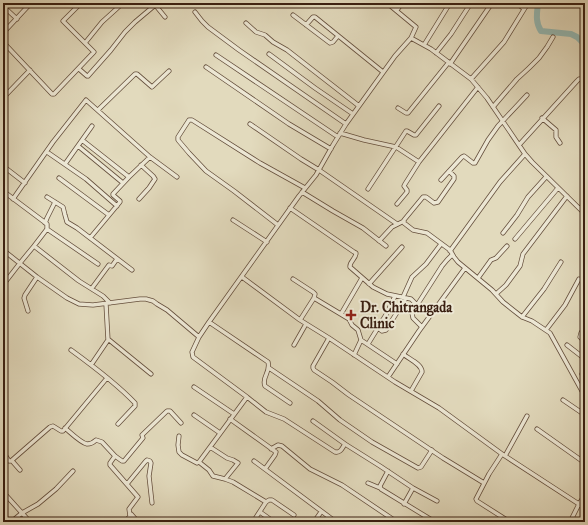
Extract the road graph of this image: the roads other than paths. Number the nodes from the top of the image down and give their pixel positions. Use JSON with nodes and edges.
{"nodes":[{"id":1,"x":30,"y":3,"type":"edge"},
{"id":2,"x":82,"y":3,"type":"edge"},
{"id":3,"x":123,"y":3,"type":"edge"},
{"id":4,"x":387,"y":3,"type":"edge"},
{"id":5,"x":402,"y":3,"type":"edge"},
{"id":6,"x":471,"y":3,"type":"edge"},
{"id":7,"x":492,"y":3,"type":"edge"},
{"id":8,"x":517,"y":3,"type":"edge"},
{"id":9,"x":528,"y":3,"type":"edge"},
{"id":10,"x":448,"y":4,"type":"edge"},
{"id":11,"x":3,"y":6,"type":"edge"},
{"id":12,"x":524,"y":9,"type":"junction"},
{"id":13,"x":397,"y":10,"type":"junction"},
{"id":14,"x":195,"y":12,"type":"dead end"},
{"id":15,"x":293,"y":15,"type":"dead end"},
{"id":16,"x":165,"y":17,"type":"dead end"},
{"id":17,"x":17,"y":18,"type":"junction"},
{"id":18,"x":246,"y":23,"type":"dead end"},
{"id":19,"x":306,"y":25,"type":"junction"},
{"id":20,"x":3,"y":33,"type":"edge"},
{"id":21,"x":338,"y":36,"type":"junction"},
{"id":22,"x":553,"y":37,"type":"dead end"},
{"id":23,"x":411,"y":38,"type":"junction"},
{"id":24,"x":3,"y":42,"type":"edge"},
{"id":25,"x":85,"y":43,"type":"junction"},
{"id":26,"x":424,"y":45,"type":"junction"},
{"id":27,"x":436,"y":53,"type":"junction"},
{"id":28,"x":269,"y":54,"type":"dead end"},
{"id":29,"x":216,"y":55,"type":"dead end"},
{"id":30,"x":450,"y":63,"type":"junction"},
{"id":31,"x":206,"y":66,"type":"dead end"},
{"id":32,"x":79,"y":69,"type":"junction"},
{"id":33,"x":30,"y":70,"type":"junction"},
{"id":34,"x":169,"y":70,"type":"dead end"},
{"id":35,"x":383,"y":72,"type":"junction"},
{"id":36,"x":471,"y":79,"type":"junction"},
{"id":37,"x":585,"y":83,"type":"edge"},
{"id":38,"x":478,"y":87,"type":"junction"},
{"id":39,"x":528,"y":94,"type":"dead end"},
{"id":40,"x":3,"y":98,"type":"edge"},
{"id":41,"x":359,"y":106,"type":"junction"},
{"id":42,"x":439,"y":106,"type":"dead end"},
{"id":43,"x":493,"y":107,"type":"junction"},
{"id":44,"x":398,"y":108,"type":"dead end"},
{"id":45,"x":98,"y":110,"type":"junction"},
{"id":46,"x":353,"y":114,"type":"junction"},
{"id":47,"x":542,"y":118,"type":"junction"},
{"id":48,"x":503,"y":120,"type":"junction"},
{"id":49,"x":250,"y":124,"type":"dead end"},
{"id":50,"x":346,"y":124,"type":"junction"},
{"id":51,"x":92,"y":126,"type":"dead end"},
{"id":52,"x":339,"y":135,"type":"junction"},
{"id":53,"x":82,"y":140,"type":"junction"},
{"id":54,"x":560,"y":143,"type":"dead end"},
{"id":55,"x":519,"y":145,"type":"junction"},
{"id":56,"x":78,"y":146,"type":"junction"},
{"id":57,"x":396,"y":147,"type":"junction"},
{"id":58,"x":331,"y":149,"type":"junction"},
{"id":59,"x":47,"y":152,"type":"junction"},
{"id":60,"x":525,"y":154,"type":"junction"},
{"id":61,"x":150,"y":156,"type":"junction"},
{"id":62,"x":419,"y":162,"type":"junction"},
{"id":63,"x":65,"y":164,"type":"junction"},
{"id":64,"x":141,"y":165,"type":"junction"},
{"id":65,"x":3,"y":166,"type":"edge"},
{"id":66,"x":319,"y":170,"type":"junction"},
{"id":67,"x":449,"y":171,"type":"junction"},
{"id":68,"x":129,"y":177,"type":"junction"},
{"id":69,"x":177,"y":177,"type":"dead end"},
{"id":70,"x":546,"y":177,"type":"junction"},
{"id":71,"x":59,"y":178,"type":"dead end"},
{"id":72,"x":442,"y":180,"type":"dead end"},
{"id":73,"x":25,"y":183,"type":"junction"},
{"id":74,"x":123,"y":183,"type":"junction"},
{"id":75,"x":305,"y":188,"type":"junction"},
{"id":76,"x":558,"y":188,"type":"junction"},
{"id":77,"x":368,"y":189,"type":"dead end"},
{"id":78,"x":3,"y":191,"type":"edge"},
{"id":79,"x":302,"y":192,"type":"junction"},
{"id":80,"x":567,"y":196,"type":"junction"},
{"id":81,"x":47,"y":197,"type":"dead end"},
{"id":82,"x":139,"y":198,"type":"dead end"},
{"id":83,"x":13,"y":199,"type":"junction"},
{"id":84,"x":55,"y":202,"type":"junction"},
{"id":85,"x":585,"y":202,"type":"edge"},
{"id":86,"x":397,"y":204,"type":"dead end"},
{"id":87,"x":117,"y":206,"type":"junction"},
{"id":88,"x":290,"y":208,"type":"junction"},
{"id":89,"x":580,"y":208,"type":"junction"},
{"id":90,"x":585,"y":214,"type":"edge"},
{"id":91,"x":109,"y":215,"type":"junction"},
{"id":92,"x":234,"y":220,"type":"dead end"},
{"id":93,"x":404,"y":222,"type":"junction"},
{"id":94,"x":45,"y":223,"type":"junction"},
{"id":95,"x":397,"y":224,"type":"junction"},
{"id":96,"x":278,"y":225,"type":"junction"},
{"id":97,"x":47,"y":229,"type":"junction"},
{"id":98,"x":502,"y":233,"type":"dead end"},
{"id":99,"x":90,"y":238,"type":"junction"},
{"id":100,"x":515,"y":239,"type":"dead end"},
{"id":101,"x":379,"y":240,"type":"junction"},
{"id":102,"x":267,"y":242,"type":"junction"},
{"id":103,"x":441,"y":244,"type":"junction"},
{"id":104,"x":34,"y":246,"type":"junction"},
{"id":105,"x":386,"y":246,"type":"dead end"},
{"id":106,"x":507,"y":246,"type":"dead end"},
{"id":107,"x":402,"y":247,"type":"dead end"},
{"id":108,"x":3,"y":250,"type":"edge"},
{"id":109,"x":452,"y":253,"type":"junction"},
{"id":110,"x":117,"y":259,"type":"junction"},
{"id":111,"x":561,"y":262,"type":"dead end"},
{"id":112,"x":20,"y":263,"type":"junction"},
{"id":113,"x":98,"y":264,"type":"dead end"},
{"id":114,"x":466,"y":268,"type":"junction"},
{"id":115,"x":132,"y":270,"type":"dead end"},
{"id":116,"x":37,"y":277,"type":"junction"},
{"id":117,"x":242,"y":277,"type":"junction"},
{"id":118,"x":362,"y":278,"type":"junction"},
{"id":119,"x":478,"y":278,"type":"junction"},
{"id":120,"x":293,"y":279,"type":"dead end"},
{"id":121,"x":580,"y":279,"type":"dead end"},
{"id":122,"x":369,"y":284,"type":"junction"},
{"id":123,"x":3,"y":285,"type":"edge"},
{"id":124,"x":92,"y":288,"type":"junction"},
{"id":125,"x":496,"y":294,"type":"junction"},
{"id":126,"x":395,"y":296,"type":"junction"},
{"id":127,"x":404,"y":297,"type":"junction"},
{"id":128,"x":314,"y":298,"type":"junction"},
{"id":129,"x":108,"y":304,"type":"junction"},
{"id":130,"x":417,"y":305,"type":"junction"},
{"id":131,"x":28,"y":311,"type":"dead end"},
{"id":132,"x":341,"y":314,"type":"junction"},
{"id":133,"x":522,"y":317,"type":"junction"},
{"id":134,"x":300,"y":320,"type":"junction"},
{"id":135,"x":209,"y":322,"type":"junction"},
{"id":136,"x":306,"y":324,"type":"junction"},
{"id":137,"x":422,"y":327,"type":"junction"},
{"id":138,"x":585,"y":327,"type":"edge"},
{"id":139,"x":378,"y":328,"type":"junction"},
{"id":140,"x":546,"y":330,"type":"junction"},
{"id":141,"x":199,"y":337,"type":"junction"},
{"id":142,"x":329,"y":338,"type":"junction"},
{"id":143,"x":108,"y":339,"type":"junction"},
{"id":144,"x":361,"y":340,"type":"junction"},
{"id":145,"x":585,"y":342,"type":"edge"},
{"id":146,"x":368,"y":344,"type":"junction"},
{"id":147,"x":294,"y":345,"type":"dead end"},
{"id":148,"x":567,"y":345,"type":"dead end"},
{"id":149,"x":71,"y":350,"type":"dead end"},
{"id":150,"x":403,"y":354,"type":"junction"},
{"id":151,"x":354,"y":355,"type":"junction"},
{"id":152,"x":585,"y":359,"type":"edge"},
{"id":153,"x":397,"y":364,"type":"junction"},
{"id":154,"x":91,"y":365,"type":"junction"},
{"id":155,"x":269,"y":368,"type":"junction"},
{"id":156,"x":151,"y":374,"type":"dead end"},
{"id":157,"x":388,"y":377,"type":"junction"},
{"id":158,"x":107,"y":378,"type":"junction"},
{"id":159,"x":194,"y":387,"type":"dead end"},
{"id":160,"x":411,"y":391,"type":"junction"},
{"id":161,"x":585,"y":396,"type":"edge"},
{"id":162,"x":247,"y":397,"type":"junction"},
{"id":163,"x":563,"y":400,"type":"dead end"},
{"id":164,"x":290,"y":403,"type":"dead end"},
{"id":165,"x":234,"y":414,"type":"junction"},
{"id":166,"x":194,"y":415,"type":"dead end"},
{"id":167,"x":585,"y":415,"type":"edge"},
{"id":168,"x":527,"y":416,"type":"dead end"},
{"id":169,"x":230,"y":419,"type":"junction"},
{"id":170,"x":313,"y":421,"type":"dead end"},
{"id":171,"x":181,"y":423,"type":"dead end"},
{"id":172,"x":118,"y":424,"type":"dead end"},
{"id":173,"x":65,"y":428,"type":"junction"},
{"id":174,"x":537,"y":429,"type":"dead end"},
{"id":175,"x":220,"y":433,"type":"junction"},
{"id":176,"x":179,"y":436,"type":"dead end"},
{"id":177,"x":345,"y":444,"type":"junction"},
{"id":178,"x":210,"y":447,"type":"junction"},
{"id":179,"x":271,"y":449,"type":"junction"},
{"id":180,"x":432,"y":450,"type":"junction"},
{"id":181,"x":3,"y":452,"type":"edge"},
{"id":182,"x":504,"y":455,"type":"junction"},
{"id":183,"x":115,"y":456,"type":"junction"},
{"id":184,"x":12,"y":461,"type":"junction"},
{"id":185,"x":199,"y":462,"type":"junction"},
{"id":186,"x":254,"y":462,"type":"dead end"},
{"id":187,"x":585,"y":463,"type":"edge"},
{"id":188,"x":265,"y":469,"type":"junction"},
{"id":189,"x":20,"y":470,"type":"dead end"},
{"id":190,"x":72,"y":471,"type":"dead end"},
{"id":191,"x":388,"y":471,"type":"junction"},
{"id":192,"x":225,"y":479,"type":"junction"},
{"id":193,"x":368,"y":483,"type":"dead end"},
{"id":194,"x":484,"y":483,"type":"junction"},
{"id":195,"x":127,"y":484,"type":"junction"},
{"id":196,"x":380,"y":488,"type":"junction"},
{"id":197,"x":413,"y":488,"type":"junction"},
{"id":198,"x":3,"y":492,"type":"edge"},
{"id":199,"x":585,"y":494,"type":"edge"},
{"id":200,"x":437,"y":501,"type":"dead end"},
{"id":201,"x":266,"y":502,"type":"junction"},
{"id":202,"x":152,"y":503,"type":"dead end"},
{"id":203,"x":404,"y":504,"type":"junction"},
{"id":204,"x":579,"y":504,"type":"junction"},
{"id":205,"x":585,"y":508,"type":"edge"},
{"id":206,"x":260,"y":512,"type":"junction"},
{"id":207,"x":321,"y":512,"type":"junction"},
{"id":208,"x":22,"y":513,"type":"junction"},
{"id":209,"x":130,"y":514,"type":"junction"},
{"id":210,"x":294,"y":514,"type":"dead end"},
{"id":211,"x":11,"y":522,"type":"edge"},
{"id":212,"x":30,"y":522,"type":"edge"},
{"id":213,"x":125,"y":522,"type":"edge"},
{"id":214,"x":138,"y":522,"type":"edge"},
{"id":215,"x":254,"y":522,"type":"edge"},
{"id":216,"x":274,"y":522,"type":"edge"},
{"id":217,"x":314,"y":522,"type":"edge"},
{"id":218,"x":336,"y":522,"type":"edge"},
{"id":219,"x":397,"y":522,"type":"edge"},
{"id":220,"x":434,"y":522,"type":"edge"},
{"id":221,"x":510,"y":522,"type":"edge"},
{"id":222,"x":570,"y":522,"type":"edge"}],
"edges":[{"from":1,"to":17,"type":"street"},
{"from":2,"to":25,"type":"street"},
{"from":3,"to":25,"type":"street"},
{"from":4,"to":13,"type":"street"},
{"from":5,"to":13,"type":"street"},
{"from":6,"to":27,"type":"street"},
{"from":7,"to":30,"type":"street"},
{"from":8,"to":12,"type":"street"},
{"from":9,"to":12,"type":"street"},
{"from":10,"to":26,"type":"street"},
{"from":11,"to":17,"type":"street"},
{"from":12,"to":36,"type":"street"},
{"from":13,"to":23,"type":"street"},
{"from":14,"to":50,"type":"street"},
{"from":15,"to":19,"type":"street"},
{"from":16,"to":32,"type":"street"},
{"from":17,"to":20,"type":"street"},
{"from":18,"to":41,"type":"street"},
{"from":19,"to":21,"type":"street"},
{"from":19,"to":21,"type":"street"},
{"from":21,"to":35,"type":"street"},
{"from":22,"to":43,"type":"street"},
{"from":23,"to":26,"type":"street"},
{"from":23,"to":35,"type":"street"},
{"from":24,"to":33,"type":"street"},
{"from":25,"to":32,"type":"street"},
{"from":26,"to":27,"type":"street"},
{"from":27,"to":30,"type":"street"},
{"from":28,"to":46,"type":"street"},
{"from":29,"to":52,"type":"street"},
{"from":30,"to":36,"type":"street"},
{"from":30,"to":44,"type":"street"},
{"from":31,"to":58,"type":"street"},
{"from":32,"to":33,"type":"street"},
{"from":33,"to":40,"type":"street"},
{"from":34,"to":45,"type":"street"},
{"from":35,"to":41,"type":"street"},
{"from":36,"to":38,"type":"street"},
{"from":37,"to":47,"type":"street"},
{"from":38,"to":43,"type":"street"},
{"from":38,"to":62,"type":"street"},
{"from":39,"to":48,"type":"street"},
{"from":41,"to":46,"type":"street"},
{"from":42,"to":57,"type":"street"},
{"from":43,"to":48,"type":"street"},
{"from":45,"to":59,"type":"street"},
{"from":45,"to":61,"type":"street"},
{"from":46,"to":50,"type":"street"},
{"from":47,"to":54,"type":"street"},
{"from":47,"to":55,"type":"street"},
{"from":48,"to":55,"type":"street"},
{"from":48,"to":67,"type":"street"},
{"from":49,"to":66,"type":"street"},
{"from":50,"to":52,"type":"street"},
{"from":51,"to":53,"type":"street"},
{"from":52,"to":57,"type":"street"},
{"from":52,"to":58,"type":"street"},
{"from":53,"to":56,"type":"street"},
{"from":53,"to":68,"type":"street"},
{"from":55,"to":60,"type":"street"},
{"from":56,"to":63,"type":"street"},
{"from":56,"to":74,"type":"street"},
{"from":57,"to":62,"type":"street"},
{"from":57,"to":77,"type":"street"},
{"from":58,"to":66,"type":"street"},
{"from":59,"to":63,"type":"street"},
{"from":59,"to":73,"type":"street"},
{"from":60,"to":70,"type":"street"},
{"from":60,"to":109,"type":"street"},
{"from":61,"to":64,"type":"street"},
{"from":61,"to":69,"type":"street"},
{"from":62,"to":86,"type":"street"},
{"from":63,"to":87,"type":"street"},
{"from":64,"to":68,"type":"street"},
{"from":64,"to":82,"type":"street"},
{"from":65,"to":73,"type":"street"},
{"from":66,"to":75,"type":"street"},
{"from":66,"to":95,"type":"street"},
{"from":67,"to":72,"type":"street"},
{"from":67,"to":93,"type":"street"},
{"from":68,"to":74,"type":"street"},
{"from":70,"to":76,"type":"street"},
{"from":70,"to":98,"type":"street"},
{"from":71,"to":91,"type":"street"},
{"from":73,"to":83,"type":"street"},
{"from":74,"to":87,"type":"street"},
{"from":75,"to":79,"type":"street"},
{"from":75,"to":96,"type":"street"},
{"from":76,"to":80,"type":"street"},
{"from":76,"to":100,"type":"street"},
{"from":78,"to":83,"type":"street"},
{"from":79,"to":88,"type":"street"},
{"from":79,"to":101,"type":"street"},
{"from":80,"to":89,"type":"street"},
{"from":80,"to":125,"type":"street"},
{"from":81,"to":84,"type":"street"},
{"from":83,"to":94,"type":"street"},
{"from":84,"to":94,"type":"street"},
{"from":84,"to":99,"type":"street"},
{"from":85,"to":89,"type":"street"},
{"from":87,"to":91,"type":"street"},
{"from":88,"to":96,"type":"street"},
{"from":88,"to":118,"type":"street"},
{"from":89,"to":90,"type":"street"},
{"from":91,"to":99,"type":"street"},
{"from":92,"to":102,"type":"street"},
{"from":93,"to":95,"type":"street"},
{"from":93,"to":103,"type":"street"},
{"from":94,"to":97,"type":"street"},
{"from":95,"to":101,"type":"street"},
{"from":96,"to":102,"type":"street"},
{"from":97,"to":104,"type":"street"},
{"from":97,"to":113,"type":"street"},
{"from":99,"to":110,"type":"street"},
{"from":101,"to":105,"type":"street"},
{"from":102,"to":117,"type":"street"},
{"from":103,"to":109,"type":"street"},
{"from":103,"to":127,"type":"street"},
{"from":104,"to":112,"type":"street"},
{"from":104,"to":124,"type":"street"},
{"from":106,"to":119,"type":"street"},
{"from":107,"to":122,"type":"street"},
{"from":108,"to":112,"type":"street"},
{"from":109,"to":114,"type":"street"},
{"from":109,"to":130,"type":"street"},
{"from":110,"to":115,"type":"street"},
{"from":110,"to":124,"type":"street"},
{"from":111,"to":133,"type":"street"},
{"from":112,"to":116,"type":"street"},
{"from":112,"to":123,"type":"street"},
{"from":114,"to":119,"type":"street"},
{"from":114,"to":137,"type":"street"},
{"from":116,"to":129,"type":"street"},
{"from":116,"to":131,"type":"street"},
{"from":117,"to":134,"type":"street"},
{"from":117,"to":135,"type":"street"},
{"from":118,"to":122,"type":"street"},
{"from":118,"to":132,"type":"street"},
{"from":119,"to":125,"type":"street"},
{"from":120,"to":128,"type":"street"},
{"from":121,"to":140,"type":"street"},
{"from":122,"to":126,"type":"street"},
{"from":124,"to":129,"type":"street"},
{"from":125,"to":133,"type":"street"},
{"from":126,"to":127,"type":"street"},
{"from":126,"to":139,"type":"street"},
{"from":127,"to":130,"type":"street"},
{"from":127,"to":139,"type":"street"},
{"from":128,"to":132,"type":"street"},
{"from":128,"to":134,"type":"street"},
{"from":129,"to":141,"type":"street"},
{"from":129,"to":143,"type":"street"},
{"from":130,"to":137,"type":"street"},
{"from":132,"to":144,"type":"street"},
{"from":133,"to":140,"type":"street"},
{"from":134,"to":136,"type":"street"},
{"from":135,"to":141,"type":"street"},
{"from":135,"to":155,"type":"street"},
{"from":136,"to":142,"type":"street"},
{"from":136,"to":147,"type":"street"},
{"from":137,"to":150,"type":"street"},
{"from":138,"to":145,"type":"street"},
{"from":139,"to":146,"type":"street"},
{"from":140,"to":161,"type":"street"},
{"from":141,"to":162,"type":"street"},
{"from":142,"to":151,"type":"street"},
{"from":142,"to":180,"type":"street"},
{"from":143,"to":154,"type":"street"},
{"from":143,"to":156,"type":"street"},
{"from":144,"to":146,"type":"street"},
{"from":144,"to":151,"type":"street"},
{"from":146,"to":153,"type":"street"},
{"from":148,"to":152,"type":"street"},
{"from":149,"to":154,"type":"street"},
{"from":150,"to":153,"type":"street"},
{"from":150,"to":160,"type":"street"},
{"from":151,"to":157,"type":"street"},
{"from":153,"to":157,"type":"street"},
{"from":154,"to":158,"type":"street"},
{"from":155,"to":164,"type":"street"},
{"from":155,"to":180,"type":"street"},
{"from":157,"to":160,"type":"street"},
{"from":158,"to":172,"type":"street"},
{"from":158,"to":173,"type":"street"},
{"from":159,"to":165,"type":"street"},
{"from":160,"to":182,"type":"street"},
{"from":162,"to":165,"type":"street"},
{"from":162,"to":177,"type":"street"},
{"from":163,"to":167,"type":"street"},
{"from":165,"to":169,"type":"street"},
{"from":166,"to":175,"type":"street"},
{"from":168,"to":182,"type":"street"},
{"from":169,"to":175,"type":"street"},
{"from":169,"to":179,"type":"street"},
{"from":170,"to":177,"type":"street"},
{"from":171,"to":183,"type":"street"},
{"from":173,"to":183,"type":"street"},
{"from":173,"to":184,"type":"street"},
{"from":174,"to":187,"type":"street"},
{"from":175,"to":178,"type":"street"},
{"from":176,"to":185,"type":"street"},
{"from":177,"to":191,"type":"street"},
{"from":178,"to":185,"type":"street"},
{"from":178,"to":192,"type":"street"},
{"from":179,"to":188,"type":"street"},
{"from":179,"to":219,"type":"street"},
{"from":180,"to":194,"type":"street"},
{"from":181,"to":184,"type":"street"},
{"from":182,"to":194,"type":"street"},
{"from":182,"to":204,"type":"street"},
{"from":183,"to":195,"type":"street"},
{"from":184,"to":189,"type":"street"},
{"from":185,"to":192,"type":"street"},
{"from":186,"to":188,"type":"street"},
{"from":188,"to":207,"type":"street"},
{"from":190,"to":208,"type":"street"},
{"from":191,"to":196,"type":"street"},
{"from":191,"to":197,"type":"street"},
{"from":192,"to":201,"type":"street"},
{"from":193,"to":196,"type":"street"},
{"from":194,"to":221,"type":"street"},
{"from":195,"to":202,"type":"street"},
{"from":195,"to":209,"type":"street"},
{"from":196,"to":203,"type":"street"},
{"from":197,"to":200,"type":"street"},
{"from":197,"to":203,"type":"street"},
{"from":198,"to":208,"type":"street"},
{"from":199,"to":204,"type":"street"},
{"from":201,"to":206,"type":"street"},
{"from":201,"to":210,"type":"street"},
{"from":203,"to":220,"type":"street"},
{"from":204,"to":205,"type":"street"},
{"from":204,"to":222,"type":"street"},
{"from":206,"to":215,"type":"street"},
{"from":206,"to":216,"type":"street"},
{"from":207,"to":217,"type":"street"},
{"from":207,"to":218,"type":"street"},
{"from":208,"to":211,"type":"street"},
{"from":208,"to":212,"type":"street"},
{"from":209,"to":213,"type":"street"},
{"from":209,"to":214,"type":"street"}]}
